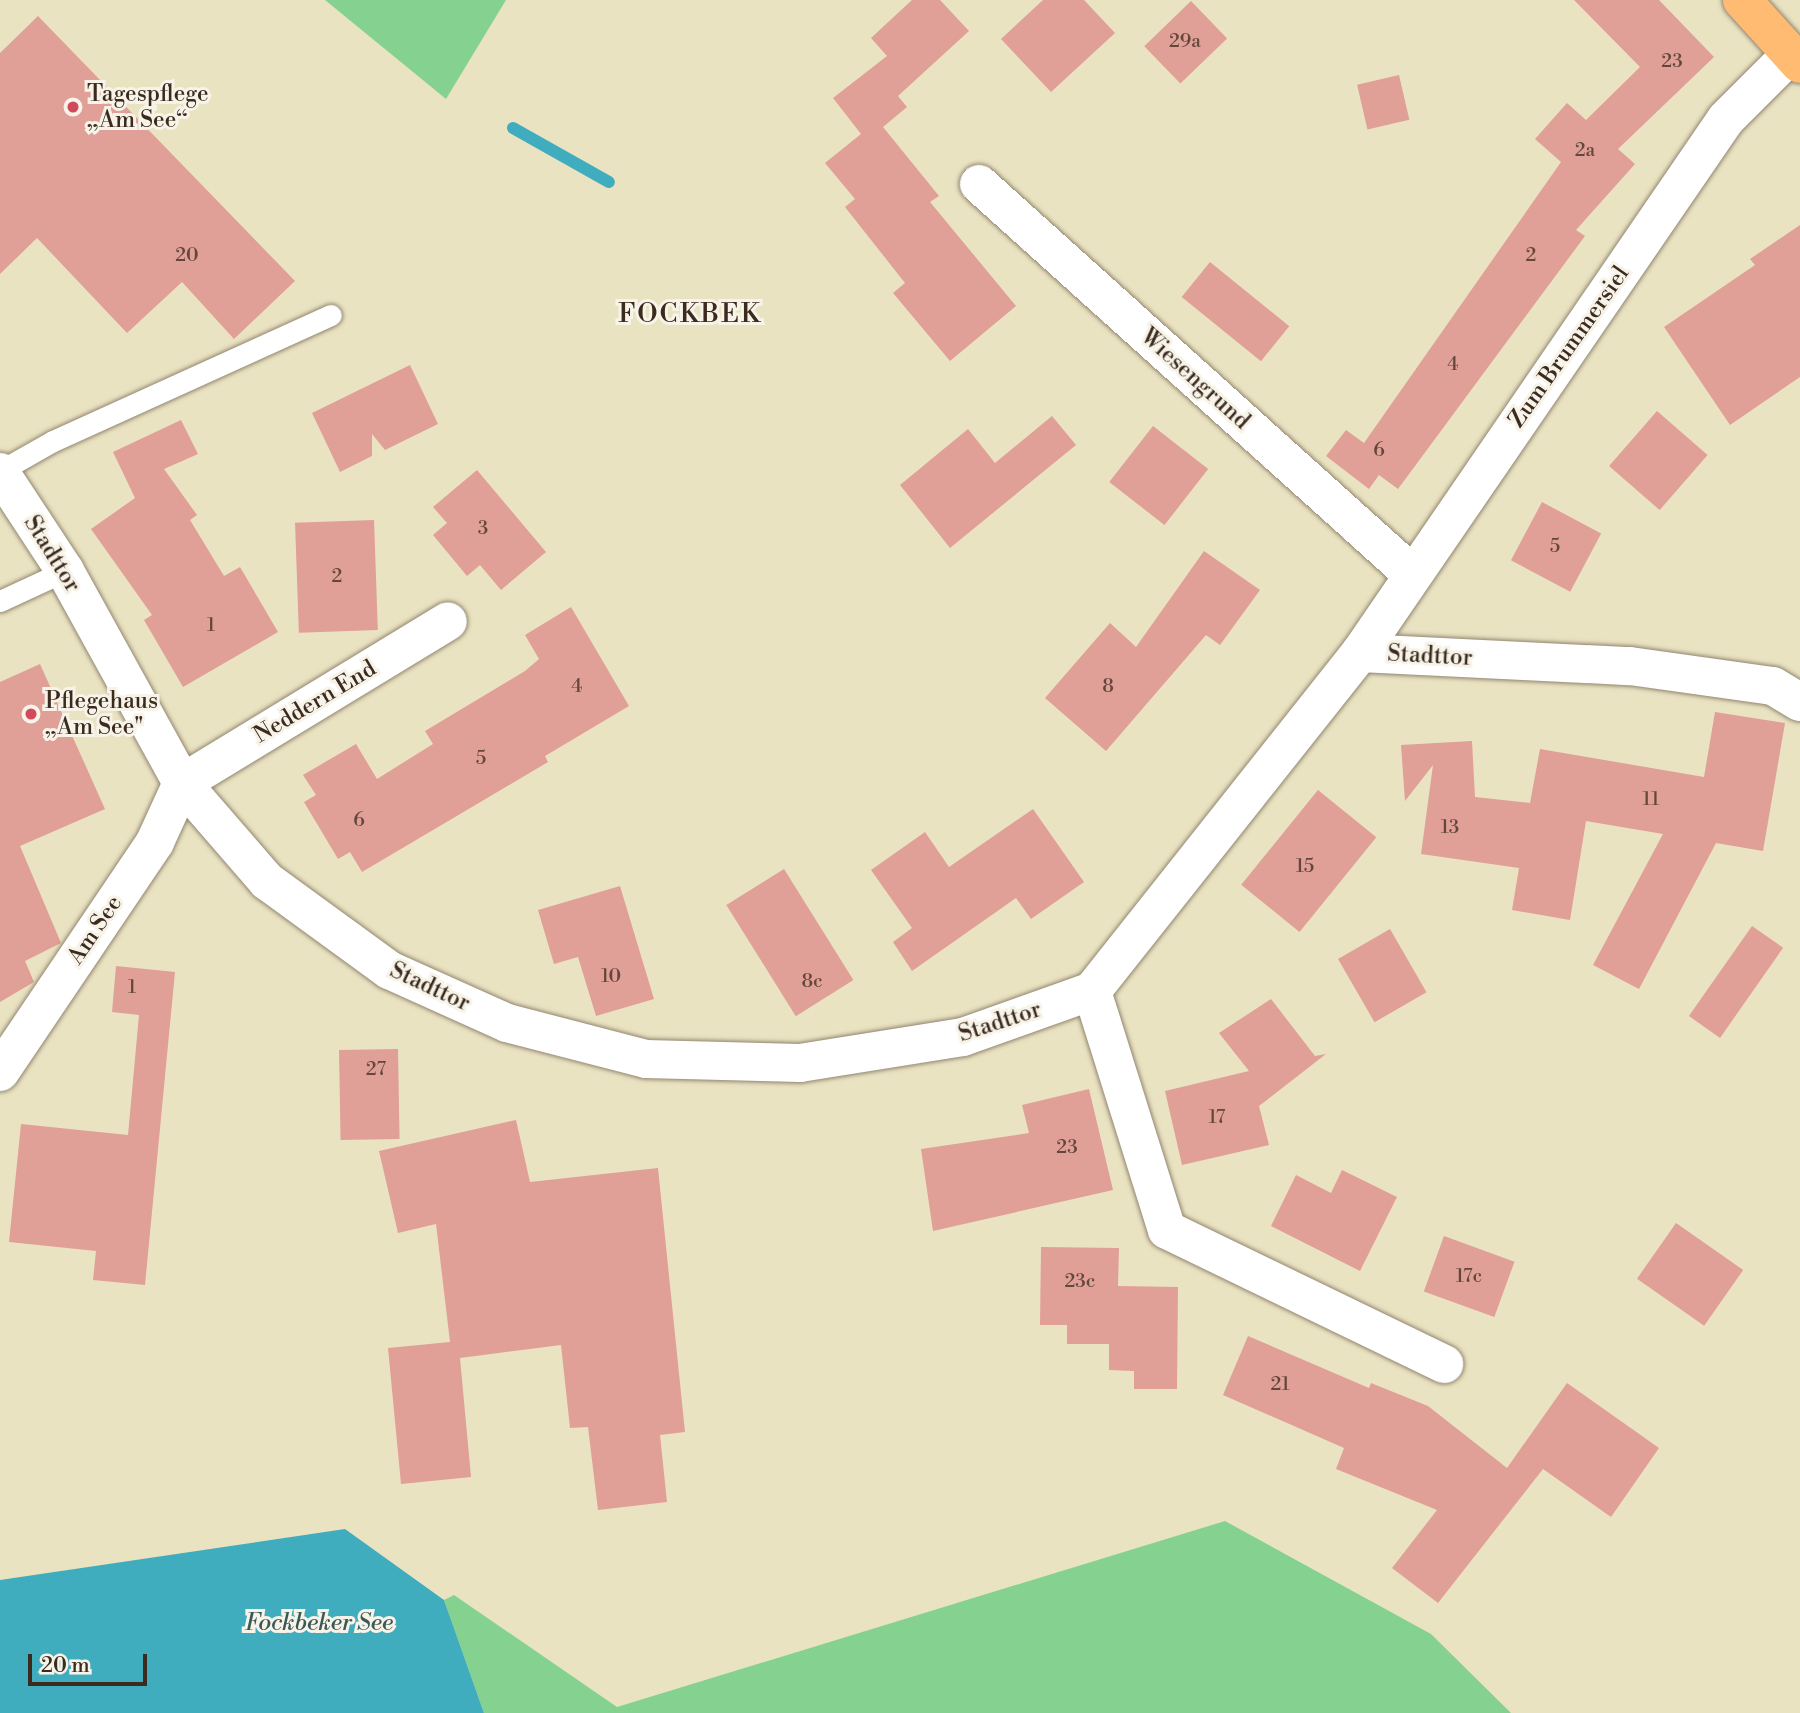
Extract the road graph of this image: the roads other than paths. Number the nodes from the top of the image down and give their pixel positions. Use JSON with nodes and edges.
{"nodes":[{"id":1,"x":1742,"y":0,"type":"edge"},
{"id":2,"x":1796,"y":59,"type":"edge"},
{"id":3,"x":979,"y":184,"type":"dead end"},
{"id":4,"x":331,"y":315,"type":"dead end"},
{"id":5,"x":0,"y":472,"type":"edge"},
{"id":6,"x":65,"y":571,"type":"junction"},
{"id":7,"x":1412,"y":574,"type":"junction"},
{"id":8,"x":0,"y":601,"type":"edge"},
{"id":9,"x":448,"y":621,"type":"dead end"},
{"id":10,"x":1360,"y":653,"type":"junction"},
{"id":11,"x":1800,"y":702,"type":"edge"},
{"id":12,"x":181,"y":783,"type":"junction"},
{"id":13,"x":1092,"y":991,"type":"junction"},
{"id":14,"x":0,"y":1072,"type":"edge"},
{"id":15,"x":1444,"y":1364,"type":"dead end"}],
"edges":[{"from":1,"to":2,"type":"main road"},
{"from":2,"to":7,"type":"street","name":"Zum Brummersiel"},
{"from":3,"to":7,"type":"street","name":"Wiesengrund"},
{"from":4,"to":5,"type":"lane"},
{"from":5,"to":6,"type":"street","name":"Stadttor"},
{"from":6,"to":8,"type":"lane"},
{"from":6,"to":12,"type":"street","name":"Stadttor"},
{"from":7,"to":10,"type":"street","name":"Zum Brummersiel"},
{"from":9,"to":12,"type":"street","name":"Neddern End"},
{"from":10,"to":11,"type":"street","name":"Stadttor"},
{"from":10,"to":13,"type":"street","name":"Stadttor"},
{"from":12,"to":13,"type":"street","name":"Stadttor"},
{"from":12,"to":14,"type":"street","name":"Am See"},
{"from":13,"to":15,"type":"street"}]}
